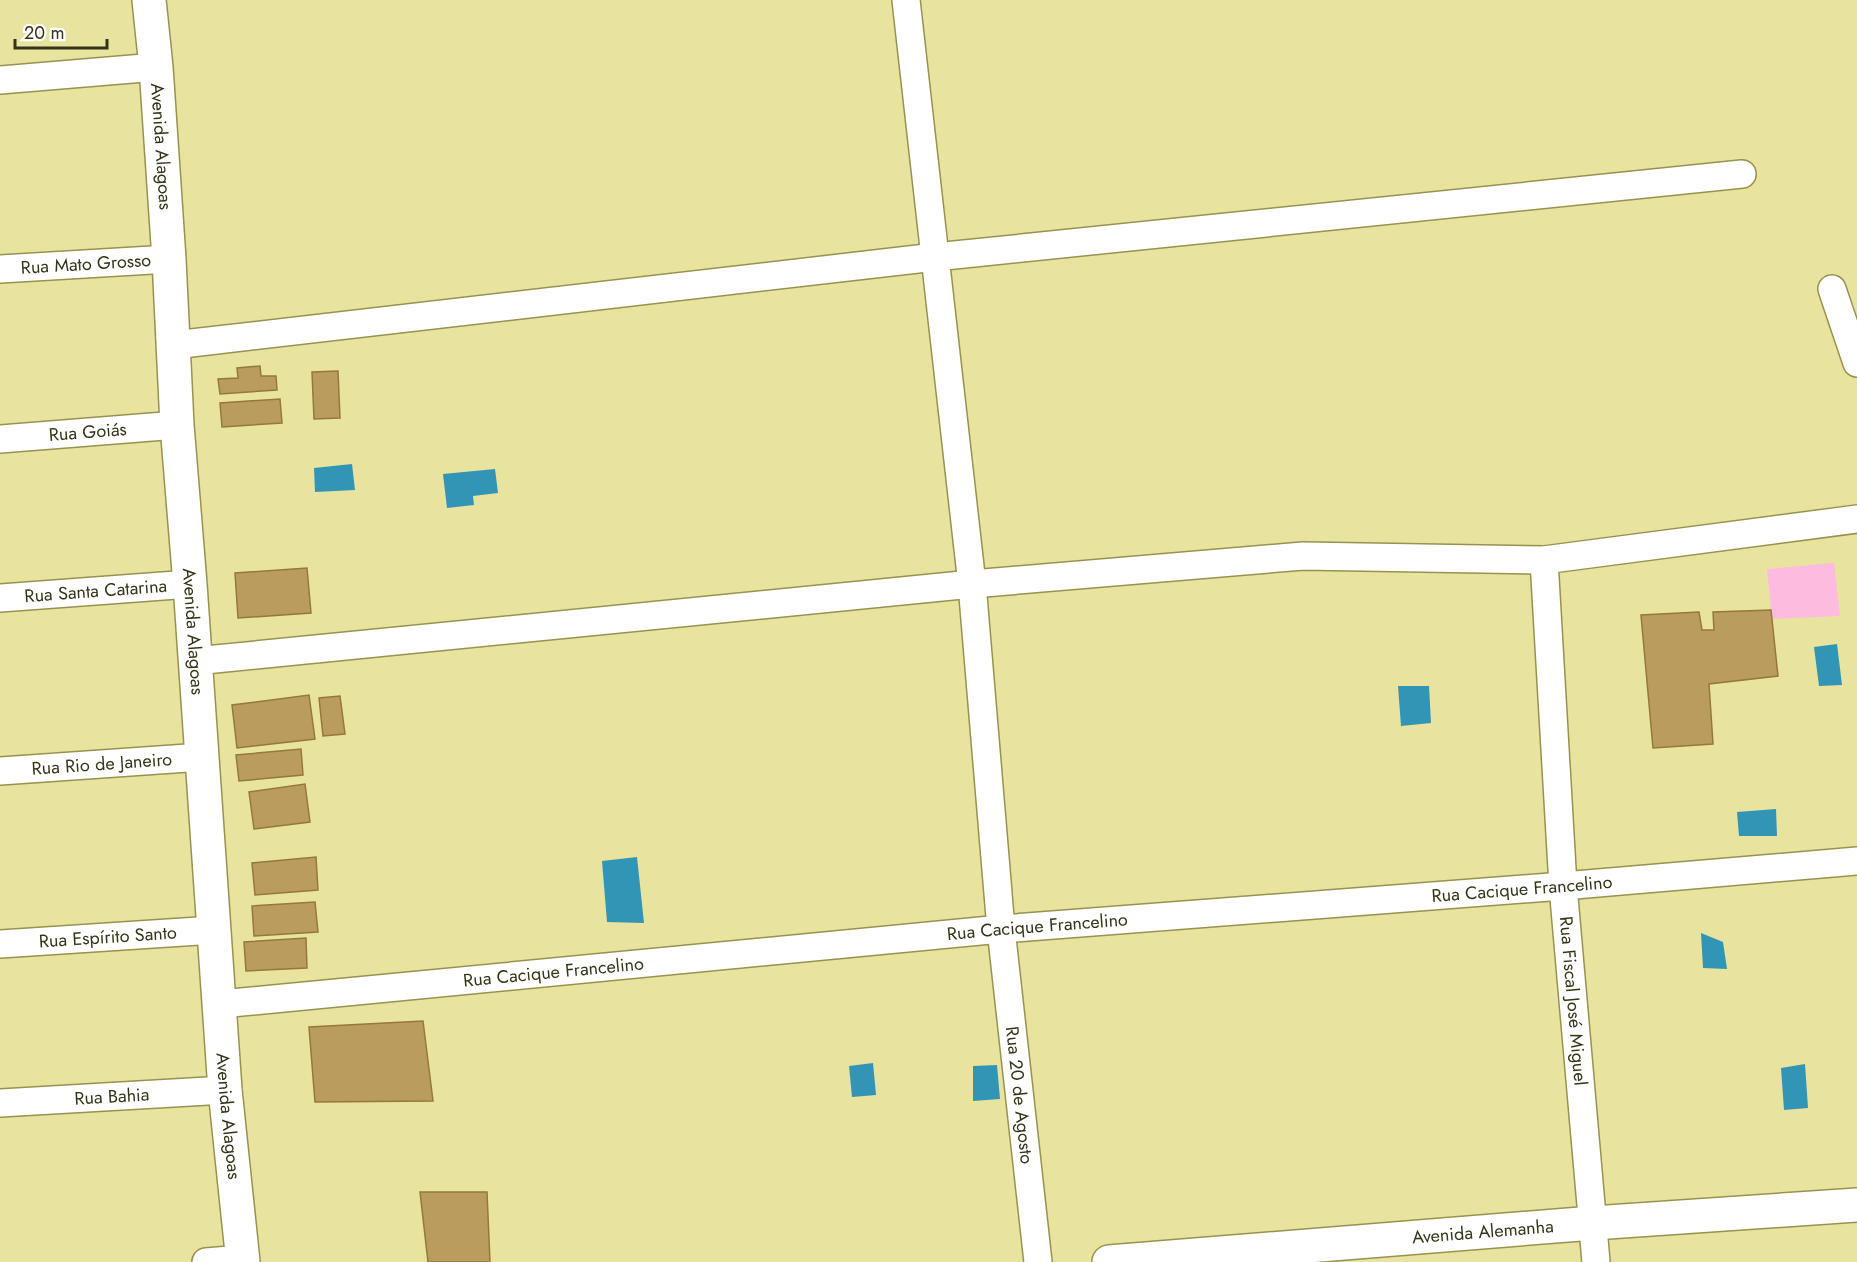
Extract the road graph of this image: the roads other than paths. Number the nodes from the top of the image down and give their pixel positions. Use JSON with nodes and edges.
{"nodes":[{"id":1,"x":149,"y":0,"type":"edge"},
{"id":2,"x":156,"y":0,"type":"edge"},
{"id":3,"x":906,"y":0,"type":"edge"},
{"id":4,"x":156,"y":67,"type":"junction"},
{"id":5,"x":0,"y":80,"type":"edge"},
{"id":6,"x":1742,"y":174,"type":"dead end"},
{"id":7,"x":935,"y":257,"type":"junction"},
{"id":8,"x":169,"y":259,"type":"junction"},
{"id":9,"x":0,"y":269,"type":"edge"},
{"id":10,"x":1832,"y":289,"type":"dead end"},
{"id":11,"x":174,"y":345,"type":"junction"},
{"id":12,"x":1857,"y":363,"type":"edge"},
{"id":13,"x":177,"y":425,"type":"junction"},
{"id":14,"x":0,"y":439,"type":"edge"},
{"id":15,"x":1857,"y":519,"type":"edge"},
{"id":16,"x":1544,"y":560,"type":"junction"},
{"id":17,"x":190,"y":584,"type":"junction"},
{"id":18,"x":972,"y":584,"type":"junction"},
{"id":19,"x":0,"y":598,"type":"edge"},
{"id":20,"x":195,"y":661,"type":"junction"},
{"id":21,"x":202,"y":757,"type":"junction"},
{"id":22,"x":0,"y":771,"type":"edge"},
{"id":23,"x":1857,"y":861,"type":"edge"},
{"id":24,"x":1563,"y":886,"type":"junction"},
{"id":25,"x":1000,"y":929,"type":"junction"},
{"id":26,"x":214,"y":930,"type":"junction"},
{"id":27,"x":0,"y":944,"type":"edge"},
{"id":28,"x":221,"y":1004,"type":"junction"},
{"id":29,"x":225,"y":1090,"type":"junction"},
{"id":30,"x":0,"y":1103,"type":"edge"},
{"id":31,"x":1857,"y":1205,"type":"edge"},
{"id":32,"x":1593,"y":1223,"type":"junction"},
{"id":33,"x":242,"y":1261,"type":"edge"},
{"id":34,"x":206,"y":1262,"type":"edge"},
{"id":35,"x":1038,"y":1262,"type":"edge"},
{"id":36,"x":1109,"y":1262,"type":"edge"},
{"id":37,"x":1596,"y":1262,"type":"edge"}],
"edges":[{"from":1,"to":2,"type":"street"},
{"from":1,"to":4,"type":"street","name":"Avenida Alagoas"},
{"from":3,"to":7,"type":"street","name":"Rua 20 de Agosto"},
{"from":4,"to":5,"type":"street"},
{"from":4,"to":8,"type":"street","name":"Avenida Alagoas"},
{"from":6,"to":7,"type":"street"},
{"from":7,"to":11,"type":"street"},
{"from":7,"to":18,"type":"street","name":"Rua 20 de Agosto"},
{"from":8,"to":9,"type":"street","name":"Rua Mato Grosso"},
{"from":8,"to":11,"type":"street","name":"Avenida Alagoas"},
{"from":10,"to":12,"type":"street"},
{"from":11,"to":13,"type":"street","name":"Avenida Alagoas"},
{"from":13,"to":14,"type":"street","name":"Rua Goiás"},
{"from":13,"to":17,"type":"street","name":"Avenida Alagoas"},
{"from":15,"to":16,"type":"street"},
{"from":16,"to":18,"type":"street"},
{"from":16,"to":24,"type":"street","name":"Rua Fiscal José Miguel"},
{"from":17,"to":19,"type":"street","name":"Rua Santa Catarina"},
{"from":17,"to":20,"type":"street","name":"Avenida Alagoas"},
{"from":18,"to":20,"type":"street"},
{"from":18,"to":25,"type":"street","name":"Rua 20 de Agosto"},
{"from":20,"to":21,"type":"street","name":"Avenida Alagoas"},
{"from":21,"to":22,"type":"street","name":"Rua Rio de Janeiro"},
{"from":21,"to":26,"type":"street","name":"Avenida Alagoas"},
{"from":23,"to":24,"type":"street","name":"Rua Cacique Francelino"},
{"from":24,"to":25,"type":"street","name":"Rua Cacique Francelino"},
{"from":24,"to":32,"type":"street","name":"Rua Fiscal José Miguel"},
{"from":25,"to":28,"type":"street","name":"Rua Cacique Francelino"},
{"from":25,"to":35,"type":"street","name":"Rua 20 de Agosto"},
{"from":26,"to":27,"type":"street","name":"Rua Espírito Santo"},
{"from":26,"to":28,"type":"street","name":"Avenida Alagoas"},
{"from":28,"to":29,"type":"street","name":"Avenida Alagoas"},
{"from":29,"to":30,"type":"street","name":"Rua Bahia"},
{"from":29,"to":33,"type":"street","name":"Avenida Alagoas"},
{"from":31,"to":32,"type":"street","name":"Avenida Alemanha"},
{"from":32,"to":36,"type":"street","name":"Avenida Alemanha"},
{"from":32,"to":37,"type":"street","name":"Rua Fiscal José Miguel"},
{"from":33,"to":34,"type":"street"}]}
